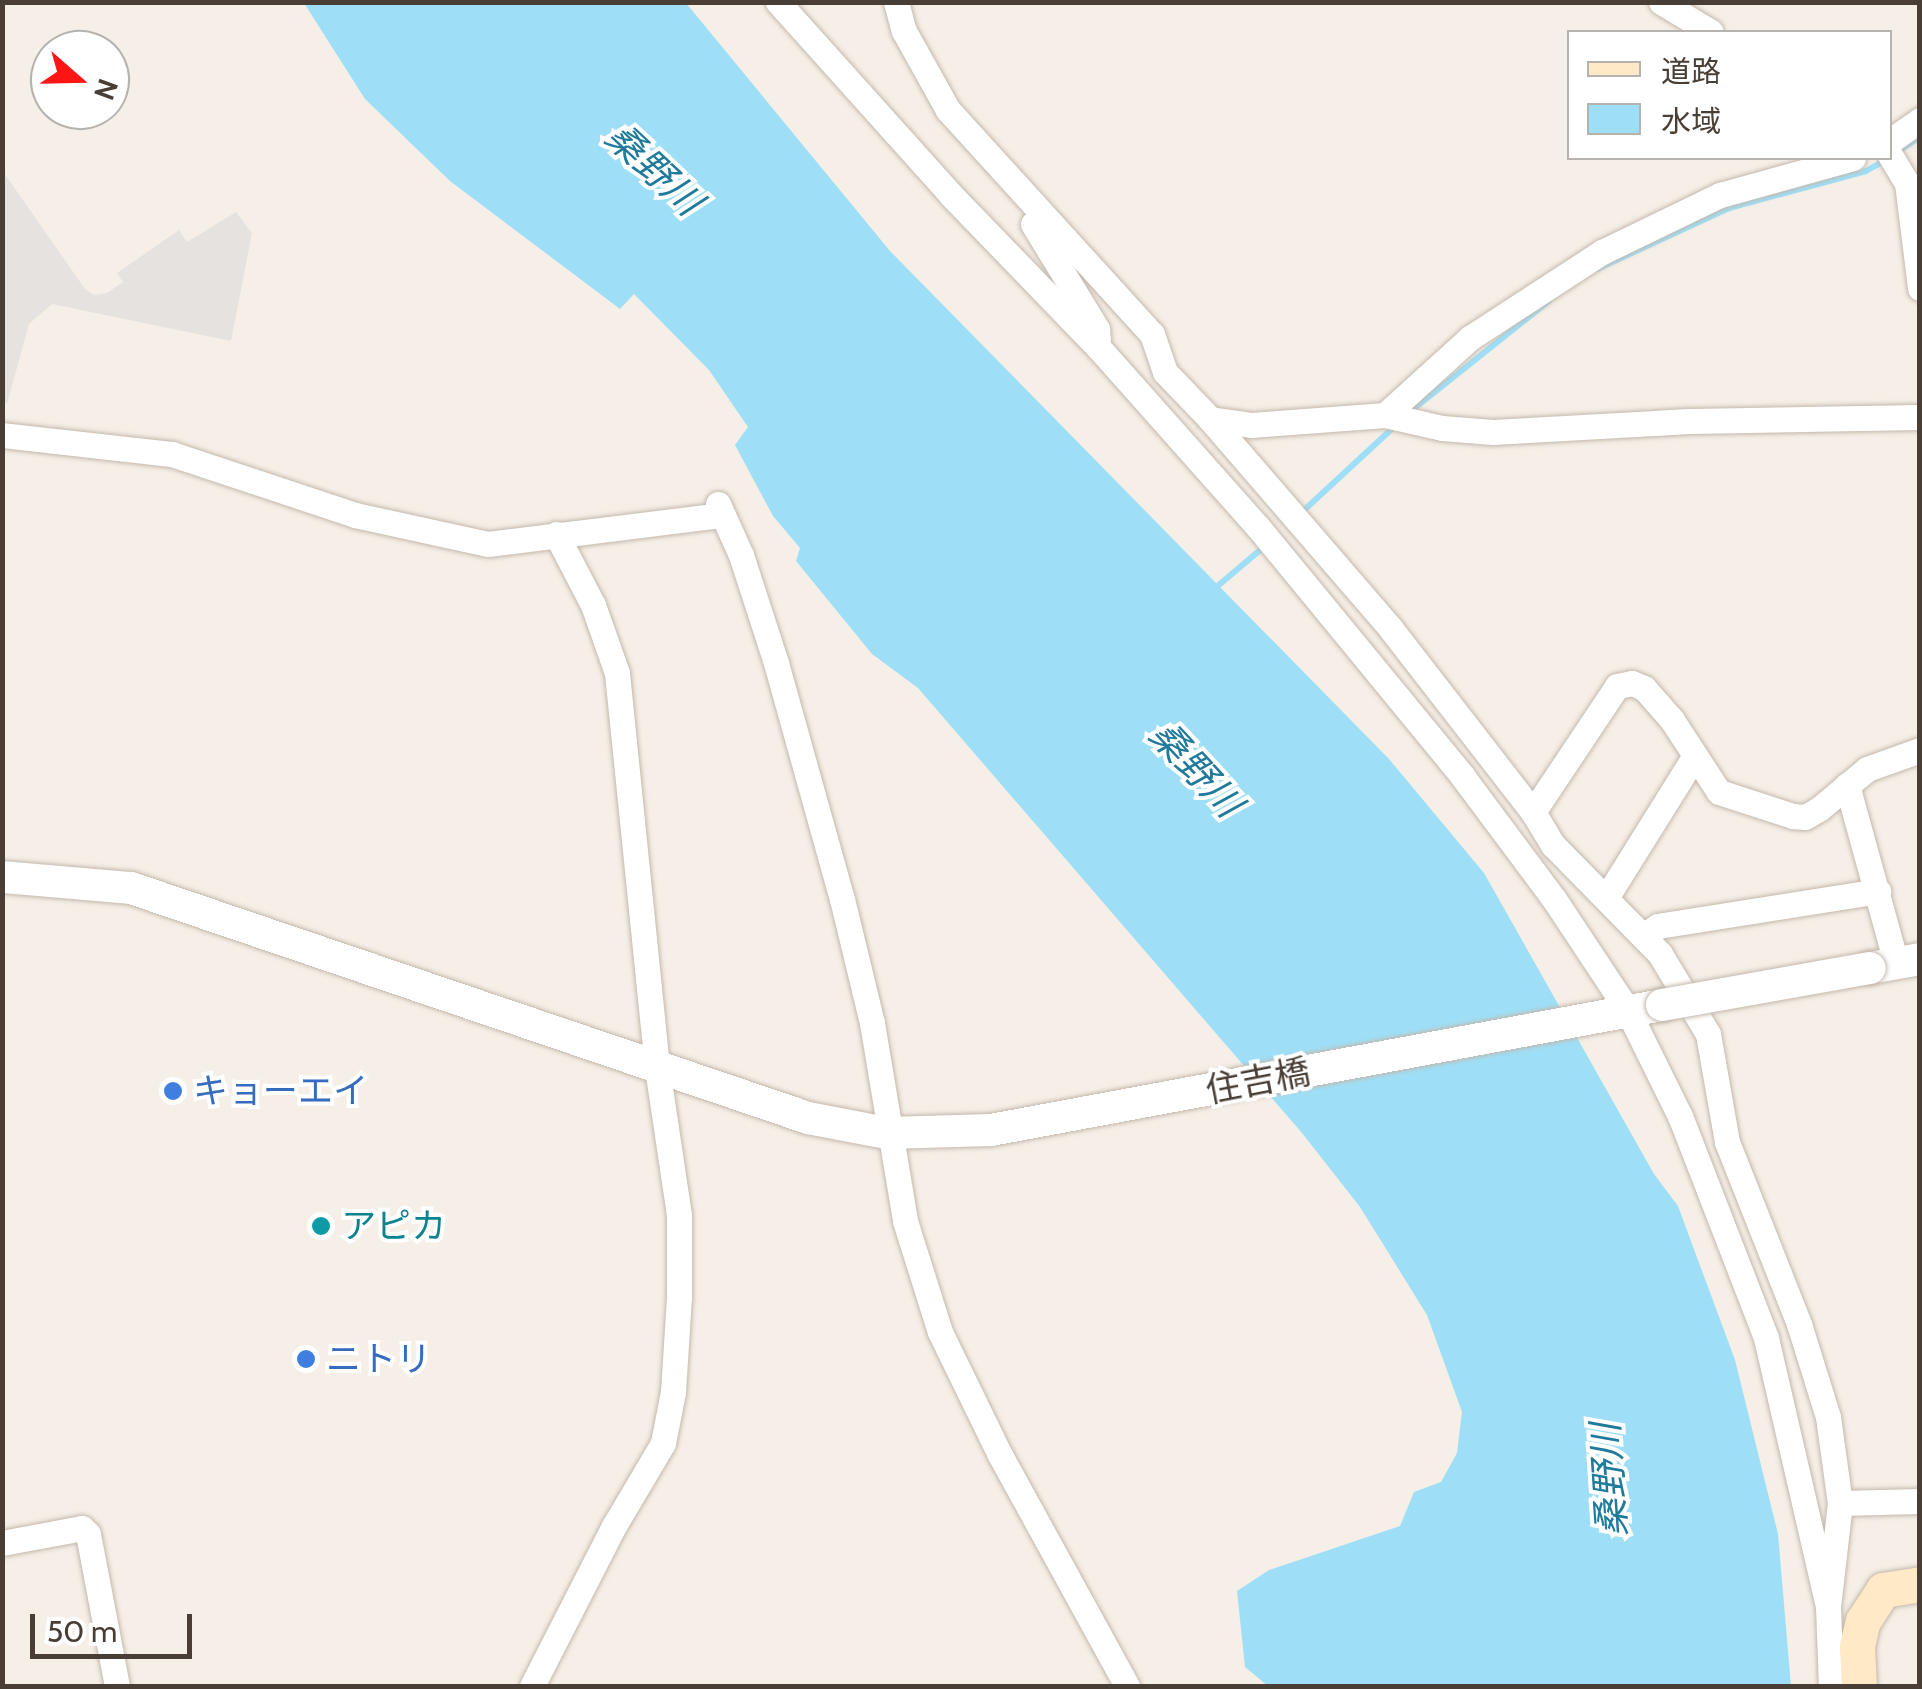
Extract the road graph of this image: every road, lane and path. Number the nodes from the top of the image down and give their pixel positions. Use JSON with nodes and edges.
{"nodes":[{"id":1,"x":778,"y":2,"type":"edge"},
{"id":2,"x":896,"y":2,"type":"edge"},
{"id":3,"x":1660,"y":2,"type":"edge"},
{"id":4,"x":1708,"y":30,"type":"edge"},
{"id":5,"x":1920,"y":120,"type":"edge"},
{"id":6,"x":1892,"y":139,"type":"edge"},
{"id":7,"x":1846,"y":160,"type":"edge"},
{"id":8,"x":1894,"y":161,"type":"edge"},
{"id":9,"x":1012,"y":180,"type":"junction"},
{"id":10,"x":1920,"y":288,"type":"edge"},
{"id":11,"x":1098,"y":347,"type":"junction"},
{"id":12,"x":1920,"y":416,"type":"edge"},
{"id":13,"x":1396,"y":418,"type":"junction"},
{"id":14,"x":1210,"y":419,"type":"junction"},
{"id":15,"x":2,"y":436,"type":"edge"},
{"id":16,"x":556,"y":534,"type":"junction"},
{"id":17,"x":1920,"y":750,"type":"edge"},
{"id":18,"x":1694,"y":757,"type":"junction"},
{"id":19,"x":1846,"y":785,"type":"junction"},
{"id":20,"x":1533,"y":812,"type":"junction"},
{"id":21,"x":2,"y":877,"type":"edge"},
{"id":22,"x":1878,"y":891,"type":"junction"},
{"id":23,"x":1606,"y":898,"type":"junction"},
{"id":24,"x":1643,"y":936,"type":"junction"},
{"id":25,"x":1895,"y":963,"type":"edge"},
{"id":26,"x":1619,"y":1013,"type":"junction"},
{"id":27,"x":657,"y":1067,"type":"junction"},
{"id":28,"x":895,"y":1133,"type":"junction"},
{"id":29,"x":1920,"y":1501,"type":"edge"},
{"id":30,"x":1840,"y":1502,"type":"junction"},
{"id":31,"x":2,"y":1542,"type":"edge"},
{"id":32,"x":1920,"y":1584,"type":"edge"},
{"id":33,"x":1828,"y":1606,"type":"junction"},
{"id":34,"x":117,"y":1686,"type":"edge"},
{"id":35,"x":532,"y":1686,"type":"edge"},
{"id":36,"x":1128,"y":1686,"type":"edge"},
{"id":37,"x":1831,"y":1686,"type":"edge"},
{"id":38,"x":1858,"y":1686,"type":"edge"}],
"edges":[{"from":1,"to":11,"type":"street"},
{"from":2,"to":9,"type":"street"},
{"from":3,"to":4,"type":"street"},
{"from":5,"to":6,"type":"street"},
{"from":7,"to":13,"type":"street"},
{"from":8,"to":10,"type":"street"},
{"from":9,"to":11,"type":"street"},
{"from":9,"to":14,"type":"street"},
{"from":11,"to":26,"type":"street"},
{"from":12,"to":13,"type":"street"},
{"from":13,"to":14,"type":"street"},
{"from":14,"to":20,"type":"street"},
{"from":15,"to":16,"type":"street"},
{"from":16,"to":27,"type":"street"},
{"from":16,"to":28,"type":"street"},
{"from":17,"to":19,"type":"street"},
{"from":18,"to":19,"type":"street"},
{"from":18,"to":20,"type":"street"},
{"from":18,"to":23,"type":"street"},
{"from":19,"to":22,"type":"street"},
{"from":20,"to":23,"type":"street"},
{"from":21,"to":27,"type":"street","name":"住吉橋"},
{"from":22,"to":24,"type":"street"},
{"from":22,"to":25,"type":"street"},
{"from":23,"to":24,"type":"street"},
{"from":24,"to":30,"type":"street"},
{"from":25,"to":26,"type":"street","name":"住吉橋","bridge":true},
{"from":26,"to":28,"type":"street","name":"住吉橋"},
{"from":26,"to":33,"type":"street"},
{"from":27,"to":28,"type":"street","name":"住吉橋"},
{"from":27,"to":35,"type":"street"},
{"from":28,"to":36,"type":"street"},
{"from":29,"to":30,"type":"street"},
{"from":30,"to":33,"type":"street"},
{"from":31,"to":34,"type":"street"},
{"from":32,"to":38,"type":"main road"},
{"from":33,"to":37,"type":"street"}]}
